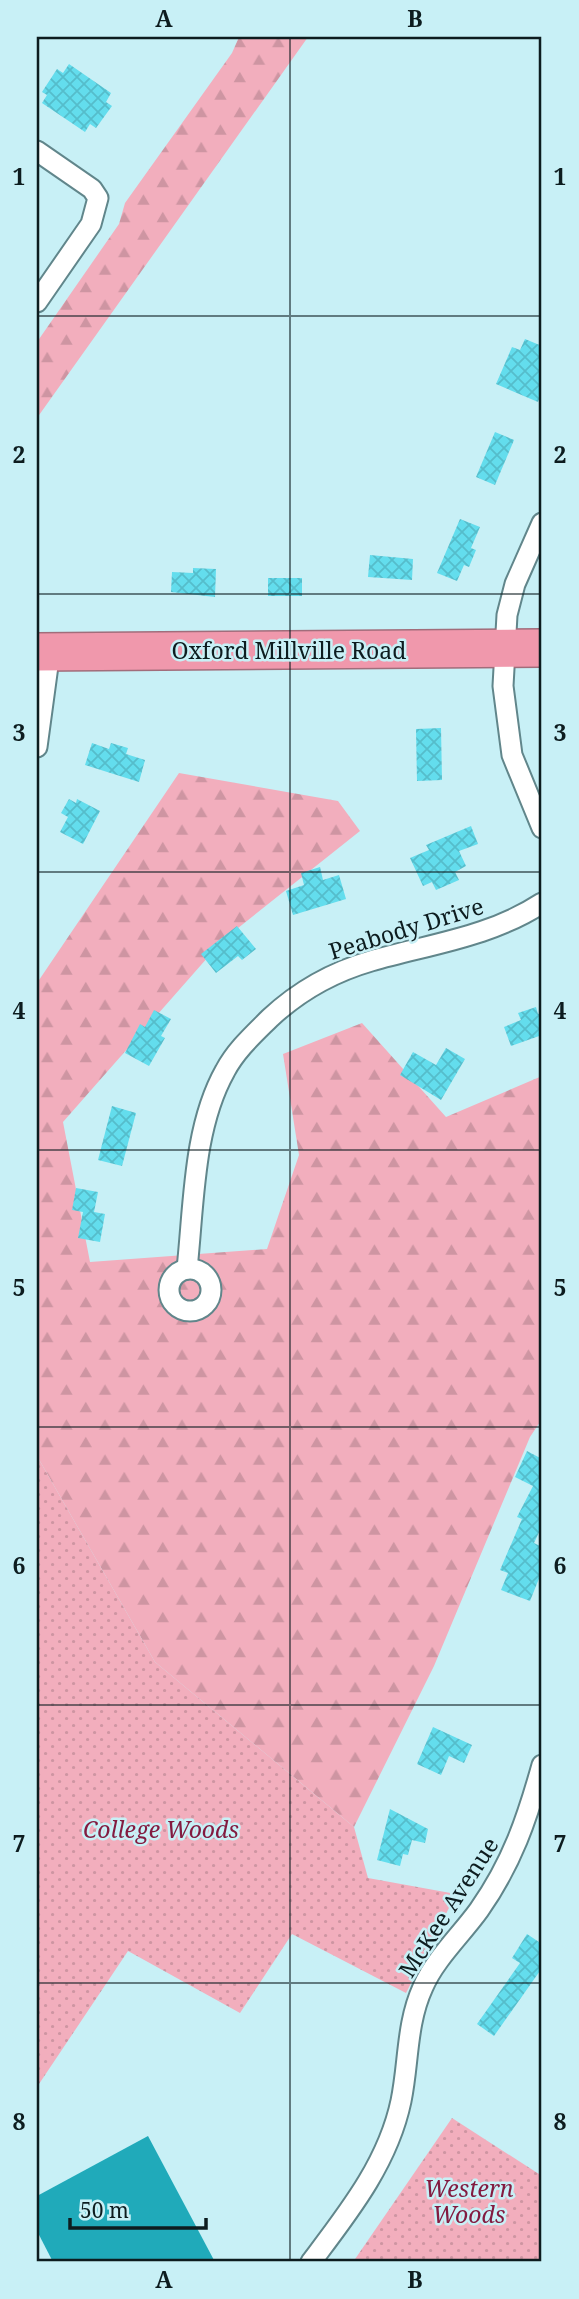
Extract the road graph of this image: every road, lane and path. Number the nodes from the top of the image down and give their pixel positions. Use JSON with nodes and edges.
{"nodes":[{"id":1,"x":37,"y":151,"type":"edge"},
{"id":2,"x":37,"y":302,"type":"edge"},
{"id":3,"x":542,"y":523,"type":"edge"},
{"id":4,"x":505,"y":648,"type":"junction"},
{"id":5,"x":542,"y":648,"type":"edge"},
{"id":6,"x":43,"y":651,"type":"edge"},
{"id":7,"x":37,"y":747,"type":"edge"},
{"id":8,"x":542,"y":828,"type":"edge"},
{"id":9,"x":542,"y":903,"type":"edge"},
{"id":10,"x":187,"y":1269,"type":"dead end"},
{"id":11,"x":542,"y":1765,"type":"edge"},
{"id":12,"x":311,"y":2262,"type":"edge"}],
"edges":[{"from":1,"to":2,"type":"street"},
{"from":3,"to":4,"type":"street"},
{"from":4,"to":5,"type":"highway","name":"Oxford Millville Road"},
{"from":4,"to":6,"type":"highway","name":"Oxford Millville Road"},
{"from":4,"to":8,"type":"street"},
{"from":6,"to":7,"type":"street"},
{"from":9,"to":10,"type":"street","name":"Peabody Drive"},
{"from":11,"to":12,"type":"street","name":"McKee Avenue"}]}
